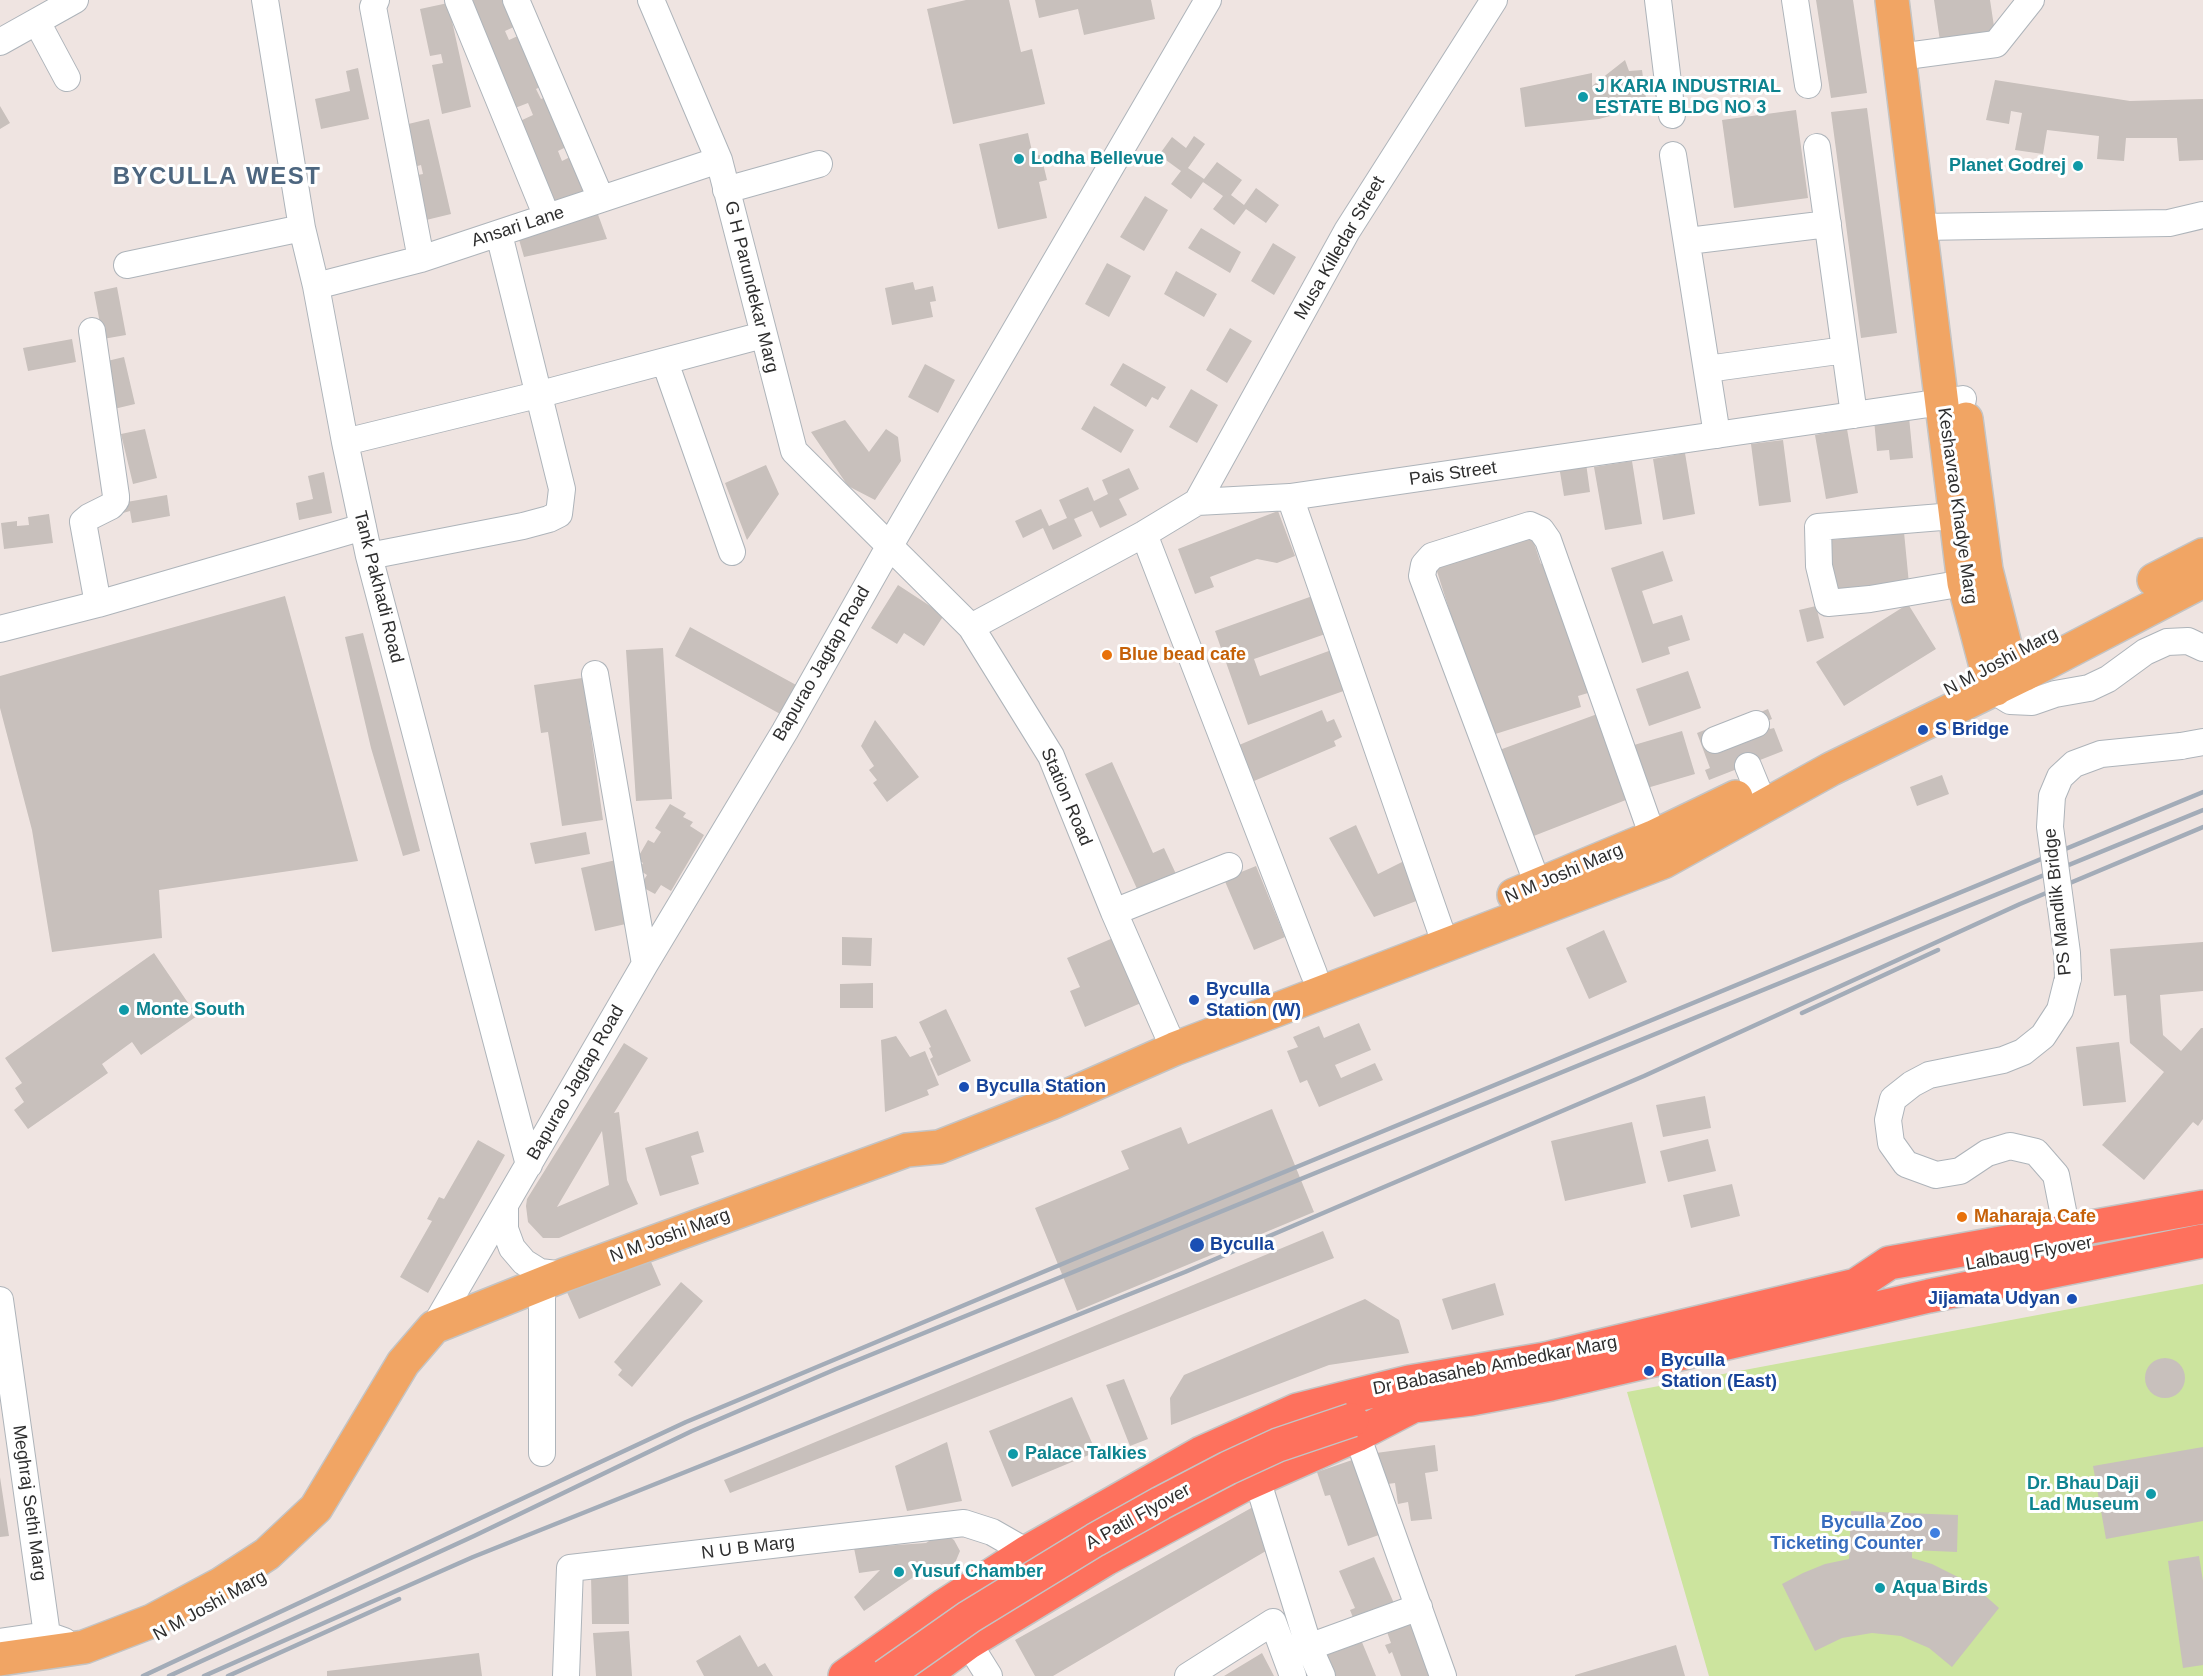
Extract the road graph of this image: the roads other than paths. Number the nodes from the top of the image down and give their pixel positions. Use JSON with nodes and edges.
{"nodes":[{"id":1,"x":75,"y":0,"type":"edge"},
{"id":2,"x":265,"y":0,"type":"edge"},
{"id":3,"x":376,"y":0,"type":"edge"},
{"id":4,"x":459,"y":0,"type":"edge"},
{"id":5,"x":516,"y":0,"type":"edge"},
{"id":6,"x":651,"y":0,"type":"edge"},
{"id":7,"x":1208,"y":0,"type":"edge"},
{"id":8,"x":1494,"y":0,"type":"edge"},
{"id":9,"x":1658,"y":0,"type":"edge"},
{"id":10,"x":1796,"y":0,"type":"edge"},
{"id":11,"x":1892,"y":0,"type":"edge"},
{"id":12,"x":1914,"y":0,"type":"edge"},
{"id":13,"x":2031,"y":0,"type":"edge"},
{"id":14,"x":37,"y":22,"type":"junction"},
{"id":15,"x":0,"y":42,"type":"edge"},
{"id":16,"x":1910,"y":56,"type":"junction"},
{"id":17,"x":67,"y":78,"type":"dead end"},
{"id":18,"x":1808,"y":85,"type":"dead end"},
{"id":19,"x":1672,"y":115,"type":"dead end"},
{"id":20,"x":1816,"y":147,"type":"dead end"},
{"id":21,"x":1673,"y":155,"type":"dead end"},
{"id":22,"x":719,"y":160,"type":"junction"},
{"id":23,"x":819,"y":164,"type":"dead end"},
{"id":24,"x":726,"y":190,"type":"junction"},
{"id":25,"x":601,"y":199,"type":"junction"},
{"id":26,"x":2203,"y":215,"type":"edge"},
{"id":27,"x":547,"y":218,"type":"junction"},
{"id":28,"x":1828,"y":224,"type":"junction"},
{"id":29,"x":1931,"y":227,"type":"junction"},
{"id":30,"x":302,"y":228,"type":"junction"},
{"id":31,"x":499,"y":234,"type":"junction"},
{"id":32,"x":1688,"y":241,"type":"junction"},
{"id":33,"x":421,"y":259,"type":"junction"},
{"id":34,"x":127,"y":265,"type":"dead end"},
{"id":35,"x":316,"y":286,"type":"junction"},
{"id":36,"x":92,"y":331,"type":"dead end"},
{"id":37,"x":763,"y":335,"type":"junction"},
{"id":38,"x":1845,"y":350,"type":"junction"},
{"id":39,"x":665,"y":362,"type":"junction"},
{"id":40,"x":1707,"y":369,"type":"junction"},
{"id":41,"x":537,"y":395,"type":"junction"},
{"id":42,"x":1953,"y":400,"type":"junction"},
{"id":43,"x":1854,"y":415,"type":"junction"},
{"id":44,"x":1717,"y":435,"type":"junction"},
{"id":45,"x":345,"y":442,"type":"junction"},
{"id":46,"x":1290,"y":497,"type":"junction"},
{"id":47,"x":1197,"y":502,"type":"junction"},
{"id":48,"x":1954,"y":516,"type":"junction"},
{"id":49,"x":363,"y":527,"type":"junction"},
{"id":50,"x":1144,"y":534,"type":"junction"},
{"id":51,"x":889,"y":547,"type":"junction"},
{"id":52,"x":732,"y":552,"type":"dead end"},
{"id":53,"x":2203,"y":555,"type":"edge"},
{"id":54,"x":369,"y":556,"type":"junction"},
{"id":55,"x":2203,"y":581,"type":"edge"},
{"id":56,"x":1964,"y":583,"type":"junction"},
{"id":57,"x":98,"y":604,"type":"junction"},
{"id":58,"x":971,"y":627,"type":"junction"},
{"id":59,"x":0,"y":629,"type":"edge"},
{"id":60,"x":2203,"y":648,"type":"edge"},
{"id":61,"x":2003,"y":673,"type":"junction"},
{"id":62,"x":595,"y":674,"type":"dead end"},
{"id":63,"x":2192,"y":744,"type":"edge"},
{"id":64,"x":1658,"y":850,"type":"junction"},
{"id":65,"x":1229,"y":866,"type":"dead end"},
{"id":66,"x":1579,"y":880,"type":"junction"},
{"id":67,"x":1538,"y":885,"type":"junction"},
{"id":68,"x":1114,"y":912,"type":"junction"},
{"id":69,"x":1443,"y":936,"type":"junction"},
{"id":70,"x":645,"y":964,"type":"junction"},
{"id":71,"x":1314,"y":974,"type":"junction"},
{"id":72,"x":1171,"y":1041,"type":"junction"},
{"id":73,"x":529,"y":1165,"type":"junction"},
{"id":74,"x":506,"y":1205,"type":"junction"},
{"id":75,"x":2203,"y":1207,"type":"edge"},
{"id":76,"x":2203,"y":1224,"type":"edge"},
{"id":77,"x":2067,"y":1231,"type":"junction"},
{"id":78,"x":2203,"y":1242,"type":"edge"},
{"id":79,"x":2203,"y":1258,"type":"edge"},
{"id":80,"x":553,"y":1279,"type":"junction"},
{"id":81,"x":1923,"y":1284,"type":"junction"},
{"id":82,"x":1856,"y":1286,"type":"junction"},
{"id":83,"x":0,"y":1300,"type":"edge"},
{"id":84,"x":1884,"y":1305,"type":"junction"},
{"id":85,"x":434,"y":1327,"type":"junction"},
{"id":86,"x":1413,"y":1406,"type":"joint"},
{"id":87,"x":1355,"y":1427,"type":"junction"},
{"id":88,"x":542,"y":1454,"type":"dead end"},
{"id":89,"x":1257,"y":1479,"type":"junction"},
{"id":90,"x":1028,"y":1552,"type":"junction"},
{"id":91,"x":945,"y":1605,"type":"junction"},
{"id":92,"x":1419,"y":1607,"type":"junction"},
{"id":93,"x":0,"y":1642,"type":"edge"},
{"id":94,"x":968,"y":1643,"type":"junction"},
{"id":95,"x":1309,"y":1647,"type":"junction"},
{"id":96,"x":39,"y":1655,"type":"edge"},
{"id":97,"x":0,"y":1659,"type":"edge"},
{"id":98,"x":566,"y":1676,"type":"edge"},
{"id":99,"x":845,"y":1676,"type":"edge"},
{"id":100,"x":885,"y":1676,"type":"edge"},
{"id":101,"x":923,"y":1676,"type":"edge"},
{"id":102,"x":989,"y":1676,"type":"edge"},
{"id":103,"x":1188,"y":1676,"type":"edge"},
{"id":104,"x":1293,"y":1676,"type":"edge"},
{"id":105,"x":1322,"y":1676,"type":"edge"},
{"id":106,"x":1443,"y":1676,"type":"edge"}],
"edges":[{"from":1,"to":14,"type":"street"},
{"from":2,"to":30,"type":"street","name":"Tank Pakhadi Road"},
{"from":3,"to":33,"type":"street"},
{"from":4,"to":27,"type":"street"},
{"from":5,"to":25,"type":"street"},
{"from":6,"to":22,"type":"street","name":"G H Parundekar Marg"},
{"from":7,"to":51,"type":"street","name":"Bapurao Jagtap Road"},
{"from":8,"to":47,"type":"street","name":"Musa Killedar Street"},
{"from":9,"to":19,"type":"street"},
{"from":10,"to":18,"type":"street"},
{"from":11,"to":16,"type":"main road","name":"Keshavrao Khadye Marg"},
{"from":12,"to":16,"type":"main road","name":"Keshavrao Khadye Marg"},
{"from":13,"to":16,"type":"street"},
{"from":14,"to":15,"type":"street"},
{"from":14,"to":17,"type":"street"},
{"from":16,"to":29,"type":"main road","name":"Keshavrao Khadye Marg"},
{"from":20,"to":28,"type":"street"},
{"from":21,"to":32,"type":"street"},
{"from":22,"to":24,"type":"street","name":"G H Parundekar Marg"},
{"from":22,"to":25,"type":"street","name":"Ansari Lane"},
{"from":23,"to":24,"type":"street"},
{"from":24,"to":37,"type":"street","name":"G H Parundekar Marg"},
{"from":25,"to":27,"type":"street","name":"Ansari Lane"},
{"from":26,"to":29,"type":"street"},
{"from":27,"to":31,"type":"street","name":"Ansari Lane"},
{"from":28,"to":32,"type":"street"},
{"from":28,"to":38,"type":"street"},
{"from":29,"to":42,"type":"main road","name":"Keshavrao Khadye Marg"},
{"from":30,"to":34,"type":"street"},
{"from":30,"to":35,"type":"street","name":"Tank Pakhadi Road"},
{"from":31,"to":33,"type":"street","name":"Ansari Lane"},
{"from":31,"to":41,"type":"street"},
{"from":32,"to":40,"type":"street"},
{"from":33,"to":35,"type":"street","name":"Ansari Lane"},
{"from":35,"to":45,"type":"street","name":"Tank Pakhadi Road"},
{"from":36,"to":57,"type":"street"},
{"from":37,"to":39,"type":"street"},
{"from":37,"to":51,"type":"street","name":"G H Parundekar Marg"},
{"from":38,"to":40,"type":"street"},
{"from":38,"to":43,"type":"street"},
{"from":39,"to":41,"type":"street"},
{"from":39,"to":52,"type":"street"},
{"from":40,"to":44,"type":"street"},
{"from":41,"to":45,"type":"street"},
{"from":41,"to":54,"type":"street"},
{"from":42,"to":43,"type":"street","name":"Pais Street"},
{"from":42,"to":48,"type":"main road","name":"Keshavrao Khadye Marg"},
{"from":42,"to":61,"type":"main road","name":"Keshavrao Khadye Marg"},
{"from":43,"to":44,"type":"street","name":"Pais Street"},
{"from":44,"to":46,"type":"street","name":"Pais Street"},
{"from":45,"to":49,"type":"street","name":"Tank Pakhadi Road"},
{"from":46,"to":47,"type":"street","name":"Pais Street"},
{"from":46,"to":69,"type":"street"},
{"from":47,"to":50,"type":"street","name":"Pais Street"},
{"from":48,"to":56,"type":"main road","name":"Keshavrao Khadye Marg"},
{"from":48,"to":56,"type":"street"},
{"from":49,"to":54,"type":"street","name":"Tank Pakhadi Road"},
{"from":49,"to":57,"type":"street"},
{"from":50,"to":58,"type":"street","name":"Pais Street"},
{"from":50,"to":71,"type":"street"},
{"from":51,"to":58,"type":"street","name":"Station Road"},
{"from":51,"to":70,"type":"street","name":"Bapurao Jagtap Road"},
{"from":53,"to":61,"type":"main road","name":"N M Joshi Marg"},
{"from":54,"to":73,"type":"street","name":"Tank Pakhadi Road"},
{"from":55,"to":61,"type":"main road","name":"N M Joshi Marg"},
{"from":56,"to":61,"type":"main road","name":"Keshavrao Khadye Marg"},
{"from":57,"to":59,"type":"street"},
{"from":58,"to":68,"type":"street","name":"Station Road"},
{"from":60,"to":61,"type":"street"},
{"from":61,"to":64,"type":"main road","name":"N M Joshi Marg"},
{"from":62,"to":70,"type":"street"},
{"from":63,"to":77,"type":"street","name":"PS Mandlik Bridge","bridge":true},
{"from":64,"to":66,"type":"main road","name":"N M Joshi Marg"},
{"from":64,"to":67,"type":"street"},
{"from":65,"to":68,"type":"street"},
{"from":66,"to":67,"type":"main road","name":"N M Joshi Marg"},
{"from":66,"to":69,"type":"main road","name":"N M Joshi Marg"},
{"from":67,"to":69,"type":"main road","name":"N M Joshi Marg"},
{"from":68,"to":72,"type":"street","name":"Station Road"},
{"from":69,"to":71,"type":"main road","name":"N M Joshi Marg"},
{"from":69,"to":72,"type":"main road","name":"N M Joshi Marg"},
{"from":70,"to":73,"type":"street","name":"Bapurao Jagtap Road"},
{"from":71,"to":72,"type":"main road","name":"N M Joshi Marg"},
{"from":72,"to":80,"type":"main road","name":"N M Joshi Marg"},
{"from":73,"to":74,"type":"street","name":"Bapurao Jagtap Road"},
{"from":74,"to":80,"type":"street"},
{"from":74,"to":85,"type":"street","name":"Bapurao Jagtap Road"},
{"from":75,"to":77,"type":"highway","name":"Dr Babasaheb Ambedkar Marg"},
{"from":76,"to":81,"type":"highway","name":"Lalbaug Flyover"},
{"from":77,"to":82,"type":"highway","name":"Dr Babasaheb Ambedkar Marg"},
{"from":78,"to":81,"type":"highway","name":"Lalbaug Flyover"},
{"from":79,"to":84,"type":"highway"},
{"from":80,"to":85,"type":"main road","name":"N M Joshi Marg"},
{"from":80,"to":88,"type":"street"},
{"from":81,"to":82,"type":"highway","name":"Lalbaug Flyover"},
{"from":81,"to":84,"type":"highway","name":"Lalbaug Flyover"},
{"from":82,"to":90,"type":"highway","name":"Dr Babasaheb Ambedkar Marg"},
{"from":83,"to":96,"type":"street","name":"Meghraj Sethi Marg"},
{"from":84,"to":86,"type":"highway","name":"Lalbaug Flyover"},
{"from":85,"to":96,"type":"main road","name":"N M Joshi Marg"},
{"from":85,"to":96,"type":"main road","name":"N M Joshi Marg"},
{"from":86,"to":87,"type":"highway","name":"A Patil Flyover"},
{"from":87,"to":89,"type":"highway"},
{"from":87,"to":92,"type":"street"},
{"from":87,"to":100,"type":"highway","name":"A Patil Flyover","bridge":true},
{"from":89,"to":94,"type":"highway"},
{"from":89,"to":95,"type":"street"},
{"from":90,"to":91,"type":"highway","name":"Dr Babasaheb Ambedkar Marg"},
{"from":90,"to":98,"type":"street","name":"N U B Marg"},
{"from":91,"to":94,"type":"street"},
{"from":91,"to":99,"type":"highway","name":"Dr Babasaheb Ambedkar Marg"},
{"from":92,"to":95,"type":"street"},
{"from":92,"to":106,"type":"street"},
{"from":93,"to":96,"type":"street"},
{"from":94,"to":101,"type":"highway"},
{"from":94,"to":102,"type":"street"},
{"from":95,"to":105,"type":"street"},
{"from":96,"to":97,"type":"main road","name":"N M Joshi Marg"},
{"from":103,"to":104,"type":"street"}]}
